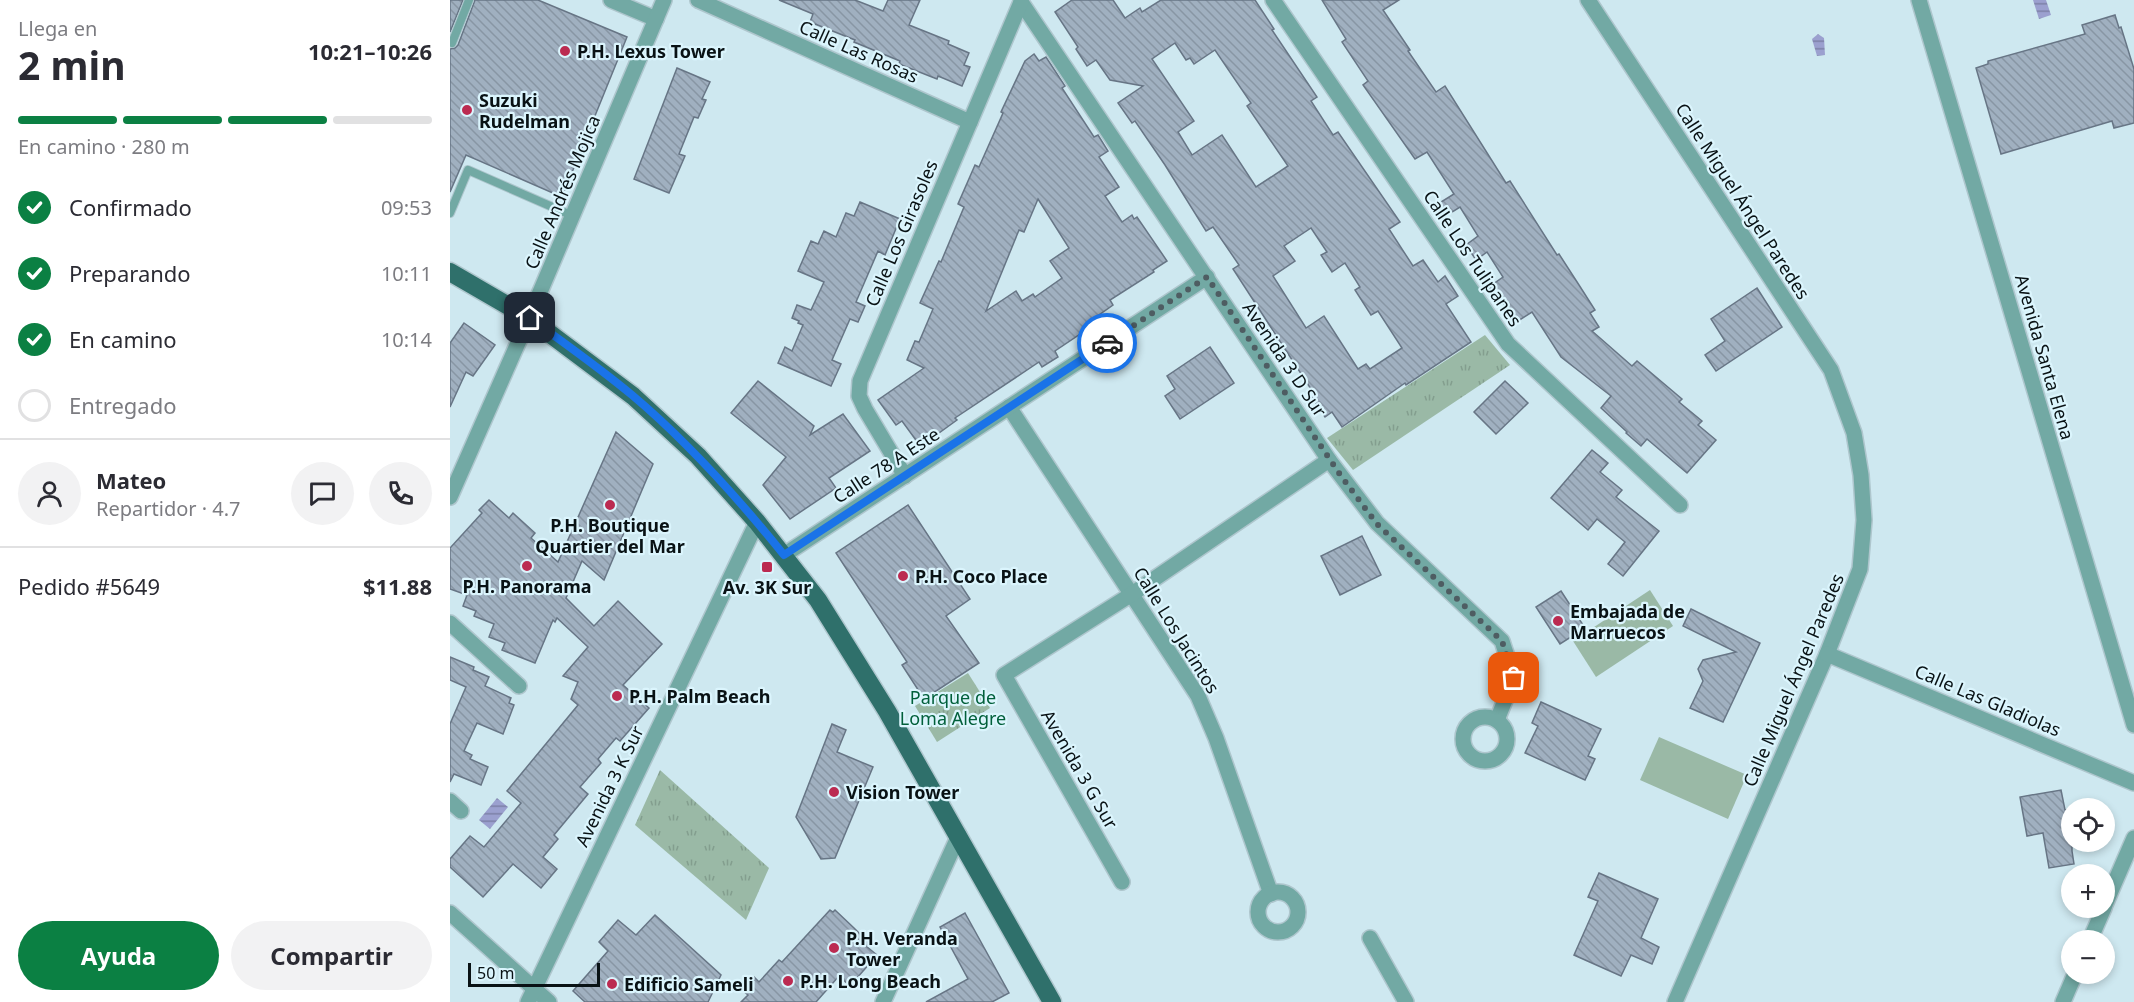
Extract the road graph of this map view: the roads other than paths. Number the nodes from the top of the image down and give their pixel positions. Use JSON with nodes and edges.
{"nodes":[{"id":1,"x":469,"y":0,"type":"edge"},
{"id":2,"x":611,"y":0,"type":"edge"},
{"id":3,"x":664,"y":0,"type":"edge"},
{"id":4,"x":698,"y":0,"type":"edge"},
{"id":5,"x":1273,"y":0,"type":"edge"},
{"id":6,"x":1588,"y":0,"type":"edge"},
{"id":7,"x":1919,"y":0,"type":"edge"},
{"id":8,"x":1022,"y":1,"type":"edge"},
{"id":9,"x":656,"y":19,"type":"junction"},
{"id":10,"x":452,"y":43,"type":"dead end"},
{"id":11,"x":970,"y":122,"type":"junction"},
{"id":12,"x":450,"y":213,"type":"edge"},
{"id":13,"x":573,"y":216,"type":"junction"},
{"id":14,"x":450,"y":272,"type":"edge"},
{"id":15,"x":1207,"y":277,"type":"junction"},
{"id":16,"x":530,"y":318,"type":"junction"},
{"id":17,"x":1009,"y":407,"type":"junction"},
{"id":18,"x":1329,"y":460,"type":"junction"},
{"id":19,"x":905,"y":476,"type":"junction"},
{"id":20,"x":450,"y":497,"type":"edge"},
{"id":21,"x":1680,"y":505,"type":"dead end"},
{"id":22,"x":758,"y":522,"type":"junction"},
{"id":23,"x":784,"y":555,"type":"junction"},
{"id":24,"x":1132,"y":594,"type":"junction"},
{"id":25,"x":450,"y":623,"type":"edge"},
{"id":26,"x":1827,"y":654,"type":"junction"},
{"id":27,"x":519,"y":686,"type":"dead end"},
{"id":28,"x":1497,"y":720,"type":"dead end"},
{"id":29,"x":2134,"y":724,"type":"edge"},
{"id":30,"x":2134,"y":783,"type":"edge"},
{"id":31,"x":959,"y":835,"type":"junction"},
{"id":32,"x":2134,"y":838,"type":"edge"},
{"id":33,"x":1122,"y":882,"type":"dead end"},
{"id":34,"x":2115,"y":882,"type":"edge"},
{"id":35,"x":1271,"y":894,"type":"dead end"},
{"id":36,"x":450,"y":912,"type":"edge"},
{"id":37,"x":1370,"y":938,"type":"dead end"},
{"id":38,"x":2071,"y":984,"type":"edge"},
{"id":39,"x":531,"y":995,"type":"edge"},
{"id":40,"x":549,"y":1002,"type":"edge"},
{"id":41,"x":883,"y":1002,"type":"edge"},
{"id":42,"x":1052,"y":1002,"type":"edge"},
{"id":43,"x":1406,"y":1002,"type":"edge"},
{"id":44,"x":1675,"y":1002,"type":"edge"},
{"id":45,"x":2063,"y":1002,"type":"edge"}],
"edges":[{"from":1,"to":10,"type":"lane"},
{"from":2,"to":9,"type":"street"},
{"from":3,"to":9,"type":"street","name":"Calle Andrés Mojica"},
{"from":4,"to":11,"type":"street","name":"Calle Las Rosas"},
{"from":5,"to":21,"type":"street","name":"Calle Los Tulipanes"},
{"from":6,"to":26,"type":"street","name":"Calle Miguel Ángel Paredes"},
{"from":7,"to":29,"type":"street","name":"Avenida Santa Elena"},
{"from":8,"to":11,"type":"street","name":"Calle Los Girasoles"},
{"from":8,"to":15,"type":"street","name":"Avenida 3 D Sur"},
{"from":9,"to":13,"type":"street","name":"Calle Andrés Mojica"},
{"from":11,"to":19,"type":"street","name":"Calle Los Girasoles"},
{"from":12,"to":13,"type":"lane"},
{"from":13,"to":16,"type":"street","name":"Calle Andrés Mojica"},
{"from":14,"to":16,"type":"main road"},
{"from":15,"to":17,"type":"street","name":"Calle 78 A Este"},
{"from":15,"to":18,"type":"street","name":"Avenida 3 D Sur"},
{"from":16,"to":20,"type":"street","name":"Calle Andrés Mojica"},
{"from":16,"to":22,"type":"main road"},
{"from":17,"to":19,"type":"street","name":"Calle 78 A Este"},
{"from":17,"to":24,"type":"street","name":"Calle Los Jacintos"},
{"from":18,"to":24,"type":"street"},
{"from":18,"to":28,"type":"street","name":"Avenida 3 D Sur"},
{"from":19,"to":23,"type":"street","name":"Calle 78 A Este"},
{"from":22,"to":23,"type":"main road"},
{"from":22,"to":39,"type":"street","name":"Avenida 3 K Sur"},
{"from":23,"to":31,"type":"main road"},
{"from":24,"to":33,"type":"street","name":"Avenida 3 G Sur"},
{"from":24,"to":35,"type":"street","name":"Calle Los Jacintos"},
{"from":25,"to":27,"type":"street"},
{"from":26,"to":30,"type":"street","name":"Calle Las Gladiolas"},
{"from":26,"to":44,"type":"street","name":"Calle Miguel Ángel Paredes"},
{"from":31,"to":41,"type":"street"},
{"from":31,"to":42,"type":"main road"},
{"from":32,"to":34,"type":"street"},
{"from":36,"to":39,"type":"street"},
{"from":37,"to":43,"type":"street"},
{"from":38,"to":45,"type":"street"},
{"from":39,"to":40,"type":"street"}]}
